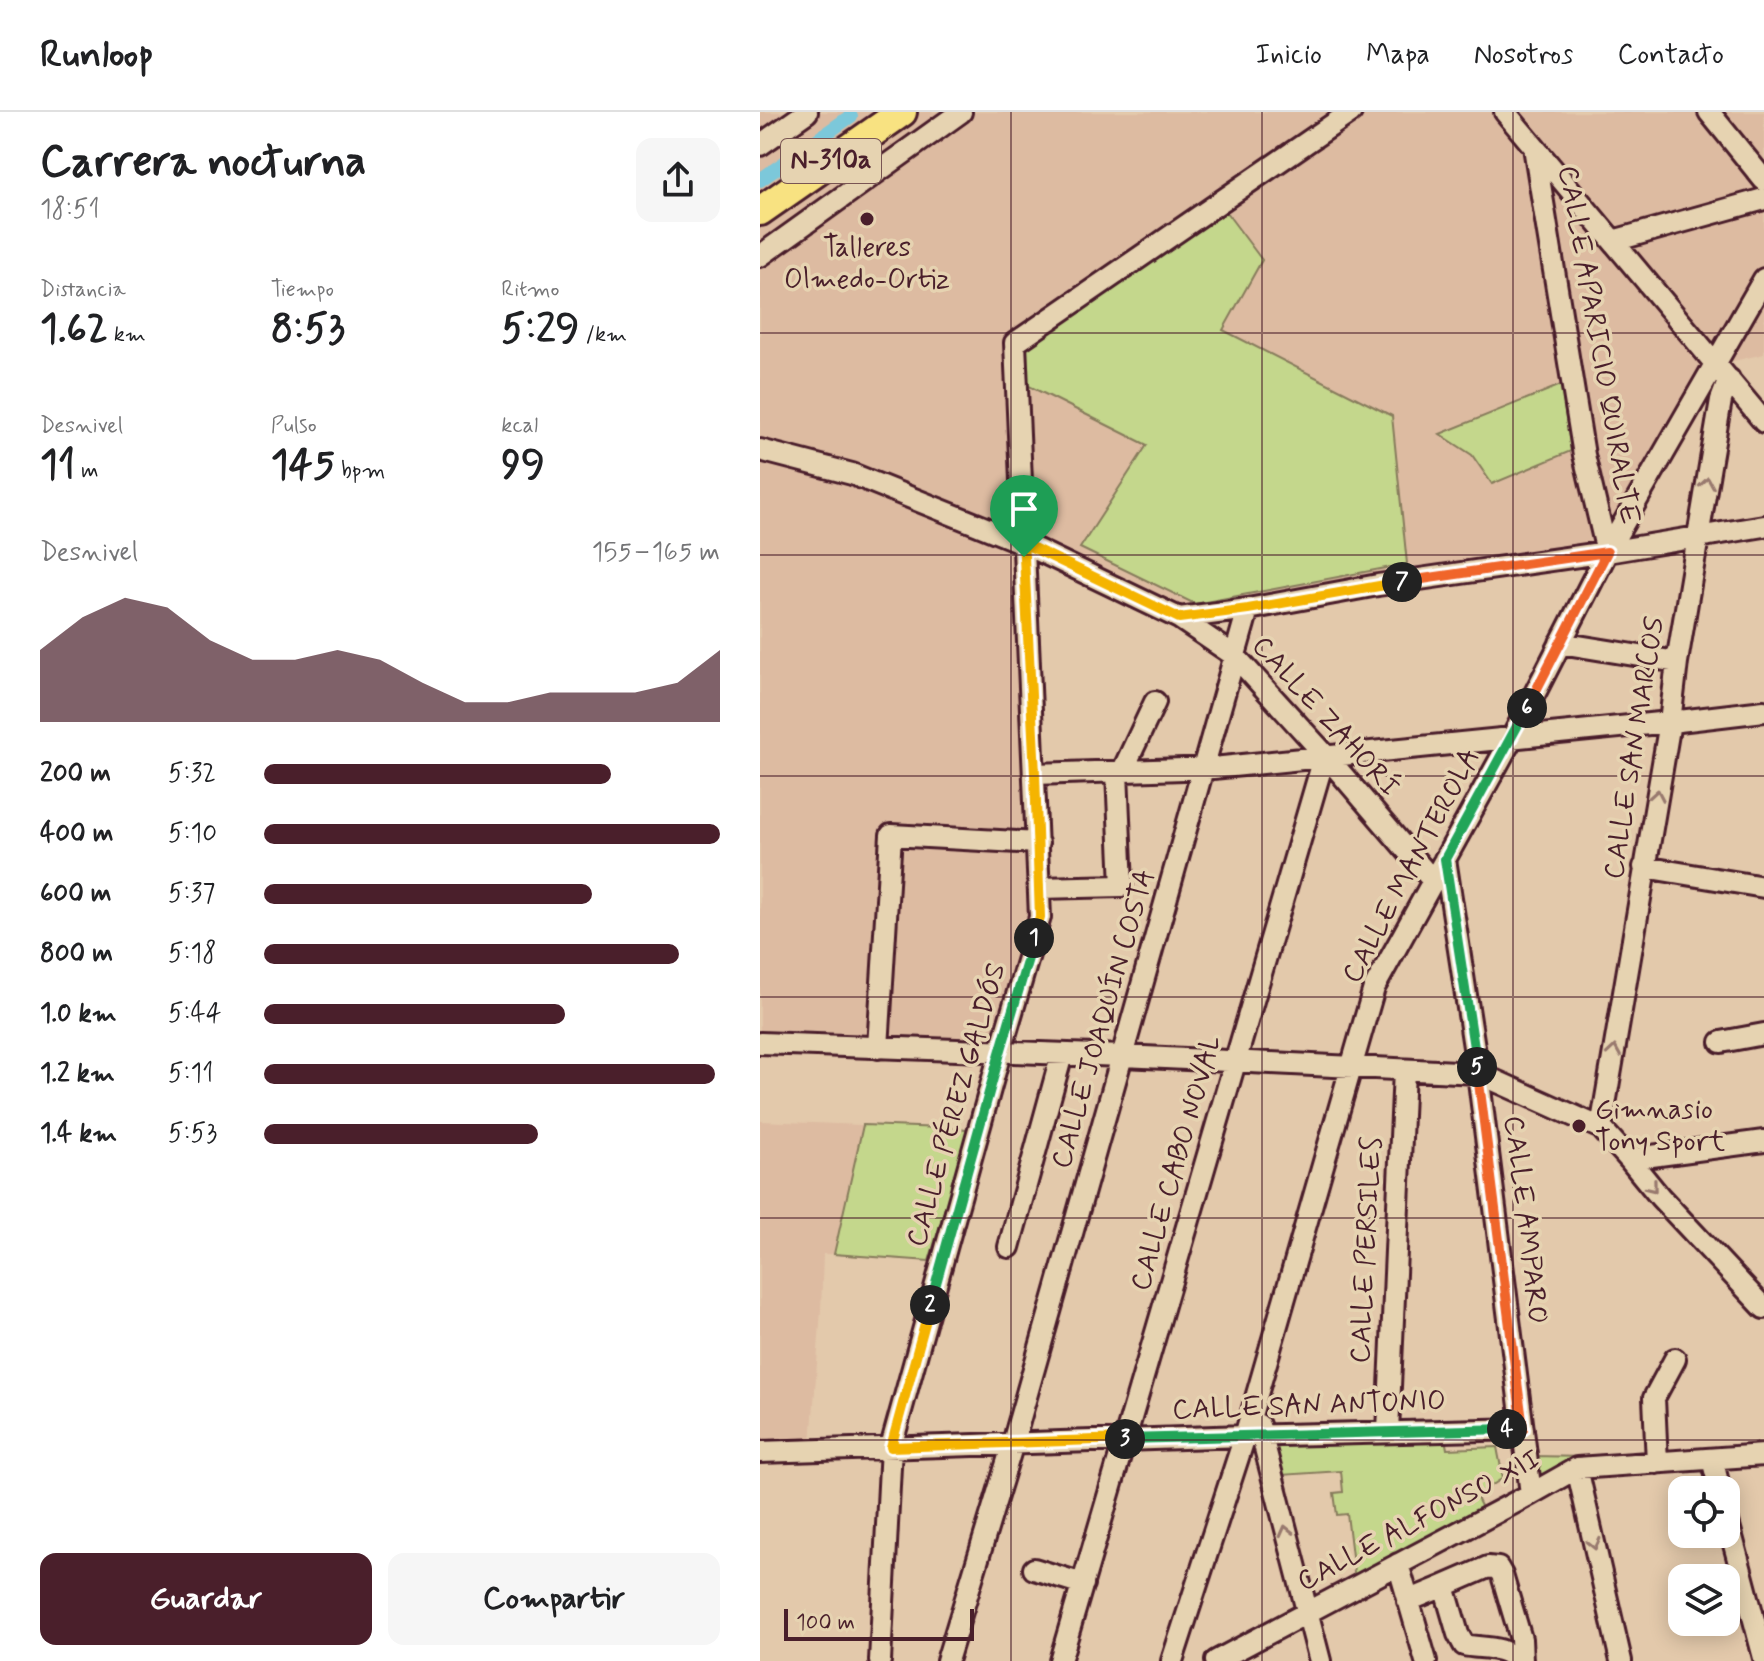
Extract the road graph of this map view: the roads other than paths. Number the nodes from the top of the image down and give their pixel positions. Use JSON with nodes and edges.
{"nodes":[{"id":1,"x":807,"y":112,"type":"edge"},
{"id":2,"x":961,"y":112,"type":"edge"},
{"id":3,"x":1351,"y":112,"type":"edge"},
{"id":4,"x":1505,"y":112,"type":"edge"},
{"id":5,"x":1709,"y":112,"type":"edge"},
{"id":6,"x":883,"y":117,"type":"edge"},
{"id":7,"x":760,"y":145,"type":"edge"},
{"id":8,"x":1534,"y":147,"type":"junction"},
{"id":9,"x":1764,"y":180,"type":"edge"},
{"id":10,"x":1572,"y":192,"type":"junction"},
{"id":11,"x":1764,"y":199,"type":"edge"},
{"id":12,"x":1543,"y":202,"type":"junction"},
{"id":13,"x":760,"y":211,"type":"edge"},
{"id":14,"x":1613,"y":241,"type":"junction"},
{"id":15,"x":760,"y":256,"type":"edge"},
{"id":16,"x":1764,"y":279,"type":"edge"},
{"id":17,"x":1722,"y":372,"type":"junction"},
{"id":18,"x":1764,"y":422,"type":"edge"},
{"id":19,"x":760,"y":450,"type":"edge"},
{"id":20,"x":1764,"y":526,"type":"edge"},
{"id":21,"x":1698,"y":536,"type":"junction"},
{"id":22,"x":1023,"y":543,"type":"junction"},
{"id":23,"x":1607,"y":552,"type":"junction"},
{"id":24,"x":1248,"y":609,"type":"junction"},
{"id":25,"x":1179,"y":618,"type":"junction"},
{"id":26,"x":1560,"y":643,"type":"junction"},
{"id":27,"x":1235,"y":656,"type":"junction"},
{"id":28,"x":1677,"y":662,"type":"junction"},
{"id":29,"x":1155,"y":702,"type":"dead end"},
{"id":30,"x":1764,"y":711,"type":"edge"},
{"id":31,"x":1670,"y":722,"type":"junction"},
{"id":32,"x":1512,"y":738,"type":"junction"},
{"id":33,"x":1325,"y":758,"type":"junction"},
{"id":34,"x":1203,"y":769,"type":"junction"},
{"id":35,"x":1120,"y":772,"type":"junction"},
{"id":36,"x":1035,"y":774,"type":"junction"},
{"id":37,"x":1038,"y":843,"type":"junction"},
{"id":38,"x":1445,"y":859,"type":"junction"},
{"id":39,"x":1644,"y":867,"type":"junction"},
{"id":40,"x":1433,"y":881,"type":"junction"},
{"id":41,"x":1764,"y":887,"type":"edge"},
{"id":42,"x":1039,"y":888,"type":"junction"},
{"id":43,"x":1764,"y":1034,"type":"edge"},
{"id":44,"x":1721,"y":1042,"type":"dead end"},
{"id":45,"x":760,"y":1043,"type":"edge"},
{"id":46,"x":878,"y":1048,"type":"junction"},
{"id":47,"x":1000,"y":1053,"type":"junction"},
{"id":48,"x":1062,"y":1054,"type":"junction"},
{"id":49,"x":1123,"y":1056,"type":"junction"},
{"id":50,"x":1235,"y":1063,"type":"junction"},
{"id":51,"x":1350,"y":1067,"type":"junction"},
{"id":52,"x":1404,"y":1070,"type":"junction"},
{"id":53,"x":1478,"y":1073,"type":"junction"},
{"id":54,"x":1601,"y":1128,"type":"junction"},
{"id":55,"x":1764,"y":1141,"type":"edge"},
{"id":56,"x":1629,"y":1159,"type":"junction"},
{"id":57,"x":1009,"y":1247,"type":"dead end"},
{"id":58,"x":1764,"y":1308,"type":"edge"},
{"id":59,"x":1675,"y":1359,"type":"dead end"},
{"id":60,"x":1523,"y":1429,"type":"junction"},
{"id":61,"x":1388,"y":1432,"type":"junction"},
{"id":62,"x":1254,"y":1435,"type":"junction"},
{"id":63,"x":1125,"y":1439,"type":"junction"},
{"id":64,"x":1013,"y":1443,"type":"junction"},
{"id":65,"x":891,"y":1447,"type":"junction"},
{"id":66,"x":760,"y":1452,"type":"edge"},
{"id":67,"x":1764,"y":1455,"type":"edge"},
{"id":68,"x":1712,"y":1459,"type":"junction"},
{"id":69,"x":1657,"y":1463,"type":"junction"},
{"id":70,"x":1577,"y":1468,"type":"junction"},
{"id":71,"x":1716,"y":1476,"type":"edge"},
{"id":72,"x":1531,"y":1494,"type":"junction"},
{"id":73,"x":1735,"y":1548,"type":"edge"},
{"id":74,"x":1398,"y":1564,"type":"junction"},
{"id":75,"x":1034,"y":1569,"type":"dead end"},
{"id":76,"x":1083,"y":1584,"type":"junction"},
{"id":77,"x":1444,"y":1586,"type":"junction"},
{"id":78,"x":1408,"y":1601,"type":"junction"},
{"id":79,"x":1307,"y":1612,"type":"junction"},
{"id":80,"x":1764,"y":1658,"type":"edge"},
{"id":81,"x":1224,"y":1659,"type":"edge"},
{"id":82,"x":880,"y":1661,"type":"edge"},
{"id":83,"x":947,"y":1661,"type":"edge"},
{"id":84,"x":1060,"y":1661,"type":"edge"},
{"id":85,"x":1172,"y":1661,"type":"edge"},
{"id":86,"x":1320,"y":1661,"type":"edge"},
{"id":87,"x":1426,"y":1661,"type":"edge"},
{"id":88,"x":1515,"y":1661,"type":"edge"},
{"id":89,"x":1522,"y":1661,"type":"edge"},
{"id":90,"x":1621,"y":1661,"type":"edge"}],
"edges":[{"from":1,"to":7,"type":"street"},
{"from":2,"to":15,"type":"street"},
{"from":3,"to":22,"type":"street","name":"CALLE PÉREZ GALDÓS"},
{"from":4,"to":8,"type":"street"},
{"from":5,"to":9,"type":"street"},
{"from":6,"to":13,"type":"highway","number":"N-310a"},
{"from":8,"to":10,"type":"street"},
{"from":8,"to":12,"type":"street","name":"CALLE APARICIO QUIRALTE"},
{"from":10,"to":12,"type":"street"},
{"from":10,"to":14,"type":"street"},
{"from":11,"to":14,"type":"street"},
{"from":12,"to":23,"type":"street","name":"CALLE APARICIO QUIRALTE"},
{"from":14,"to":17,"type":"street"},
{"from":16,"to":17,"type":"street","name":"CALLE MANTEROLA"},
{"from":17,"to":18,"type":"street"},
{"from":21,"to":17,"type":"street","name":"CALLE SAN MARCOS","one_way":true},
{"from":17,"to":23,"type":"street","name":"CALLE MANTEROLA"},
{"from":19,"to":22,"type":"street","name":"CALLE ZAHORÍ"},
{"from":20,"to":21,"type":"street"},
{"from":21,"to":23,"type":"street"},
{"from":21,"to":28,"type":"street","name":"CALLE SAN MARCOS"},
{"from":22,"to":25,"type":"street","name":"CALLE ZAHORÍ"},
{"from":22,"to":36,"type":"street","name":"CALLE PÉREZ GALDÓS"},
{"from":23,"to":24,"type":"street"},
{"from":23,"to":26,"type":"street","name":"CALLE MANTEROLA"},
{"from":24,"to":25,"type":"street"},
{"from":24,"to":27,"type":"street","name":"CALLE JOAQUÍN COSTA"},
{"from":25,"to":27,"type":"street","name":"CALLE ZAHORÍ"},
{"from":26,"to":28,"type":"street"},
{"from":26,"to":32,"type":"street","name":"CALLE MANTEROLA"},
{"from":27,"to":33,"type":"street","name":"CALLE ZAHORÍ"},
{"from":27,"to":34,"type":"street","name":"CALLE JOAQUÍN COSTA"},
{"from":28,"to":31,"type":"street","name":"CALLE SAN MARCOS"},
{"from":29,"to":35,"type":"street"},
{"from":30,"to":31,"type":"street"},
{"from":31,"to":32,"type":"street"},
{"from":39,"to":31,"type":"street","name":"CALLE SAN MARCOS","one_way":true},
{"from":32,"to":33,"type":"street"},
{"from":32,"to":38,"type":"street","name":"CALLE MANTEROLA"},
{"from":33,"to":34,"type":"street"},
{"from":33,"to":40,"type":"street","name":"CALLE ZAHORÍ"},
{"from":33,"to":50,"type":"street","name":"CALLE CABO NOVAL"},
{"from":34,"to":35,"type":"street"},
{"from":34,"to":49,"type":"street","name":"CALLE JOAQUÍN COSTA"},
{"from":35,"to":36,"type":"street"},
{"from":35,"to":42,"type":"street"},
{"from":36,"to":37,"type":"street","name":"CALLE PÉREZ GALDÓS"},
{"from":37,"to":42,"type":"street","name":"CALLE PÉREZ GALDÓS"},
{"from":37,"to":46,"type":"street"},
{"from":38,"to":40,"type":"street","name":"CALLE MANTEROLA"},
{"from":38,"to":53,"type":"street","name":"CALLE AMPARO"},
{"from":39,"to":41,"type":"street"},
{"from":54,"to":39,"type":"street","name":"CALLE SAN MARCOS","one_way":true},
{"from":40,"to":51,"type":"street","name":"CALLE MANTEROLA"},
{"from":42,"to":47,"type":"street","name":"CALLE PÉREZ GALDÓS"},
{"from":43,"to":44,"type":"street"},
{"from":45,"to":46,"type":"street"},
{"from":46,"to":47,"type":"street"},
{"from":47,"to":48,"type":"street"},
{"from":47,"to":65,"type":"street","name":"CALLE PÉREZ GALDÓS"},
{"from":48,"to":49,"type":"street"},
{"from":48,"to":57,"type":"street"},
{"from":49,"to":50,"type":"street"},
{"from":49,"to":64,"type":"street","name":"CALLE JOAQUÍN COSTA"},
{"from":50,"to":51,"type":"street"},
{"from":50,"to":63,"type":"street","name":"CALLE CABO NOVAL"},
{"from":51,"to":52,"type":"street"},
{"from":51,"to":62,"type":"street","name":"CALLE MANTEROLA"},
{"from":52,"to":53,"type":"street"},
{"from":52,"to":61,"type":"street","name":"CALLE PERSILES"},
{"from":53,"to":54,"type":"street"},
{"from":53,"to":60,"type":"street","name":"CALLE AMPARO"},
{"from":54,"to":56,"type":"street"},
{"from":55,"to":56,"type":"street"},
{"from":56,"to":58,"type":"street","one_way":true},
{"from":59,"to":69,"type":"street"},
{"from":60,"to":61,"type":"street","name":"CALLE SAN ANTONIO"},
{"from":60,"to":72,"type":"street","name":"CALLE AMPARO"},
{"from":61,"to":62,"type":"street","name":"CALLE SAN ANTONIO"},
{"from":62,"to":63,"type":"street","name":"CALLE SAN ANTONIO"},
{"from":79,"to":62,"type":"street","one_way":true},
{"from":62,"to":85,"type":"street","name":"CALLE MANTEROLA"},
{"from":63,"to":64,"type":"street","name":"CALLE SAN ANTONIO"},
{"from":63,"to":76,"type":"street","name":"CALLE CABO NOVAL"},
{"from":64,"to":65,"type":"street","name":"CALLE SAN ANTONIO"},
{"from":64,"to":83,"type":"street","name":"CALLE JOAQUÍN COSTA"},
{"from":65,"to":66,"type":"street","name":"CALLE SAN ANTONIO"},
{"from":65,"to":82,"type":"street","name":"CALLE PÉREZ GALDÓS"},
{"from":67,"to":68,"type":"street","name":"CALLE ALFONSO XII"},
{"from":68,"to":69,"type":"street","name":"CALLE ALFONSO XII"},
{"from":68,"to":71,"type":"street"},
{"from":69,"to":70,"type":"street","name":"CALLE ALFONSO XII"},
{"from":70,"to":72,"type":"street","name":"CALLE ALFONSO XII"},
{"from":70,"to":90,"type":"street","one_way":true},
{"from":72,"to":74,"type":"street","name":"CALLE ALFONSO XII"},
{"from":73,"to":80,"type":"street"},
{"from":74,"to":78,"type":"street"},
{"from":74,"to":79,"type":"street","name":"CALLE ALFONSO XII"},
{"from":75,"to":76,"type":"street"},
{"from":76,"to":84,"type":"street","name":"CALLE CABO NOVAL"},
{"from":77,"to":78,"type":"street"},
{"from":77,"to":88,"type":"street"},
{"from":77,"to":89,"type":"street"},
{"from":78,"to":87,"type":"street"},
{"from":79,"to":81,"type":"street","name":"CALLE ALFONSO XII"},
{"from":79,"to":86,"type":"street"}]}
